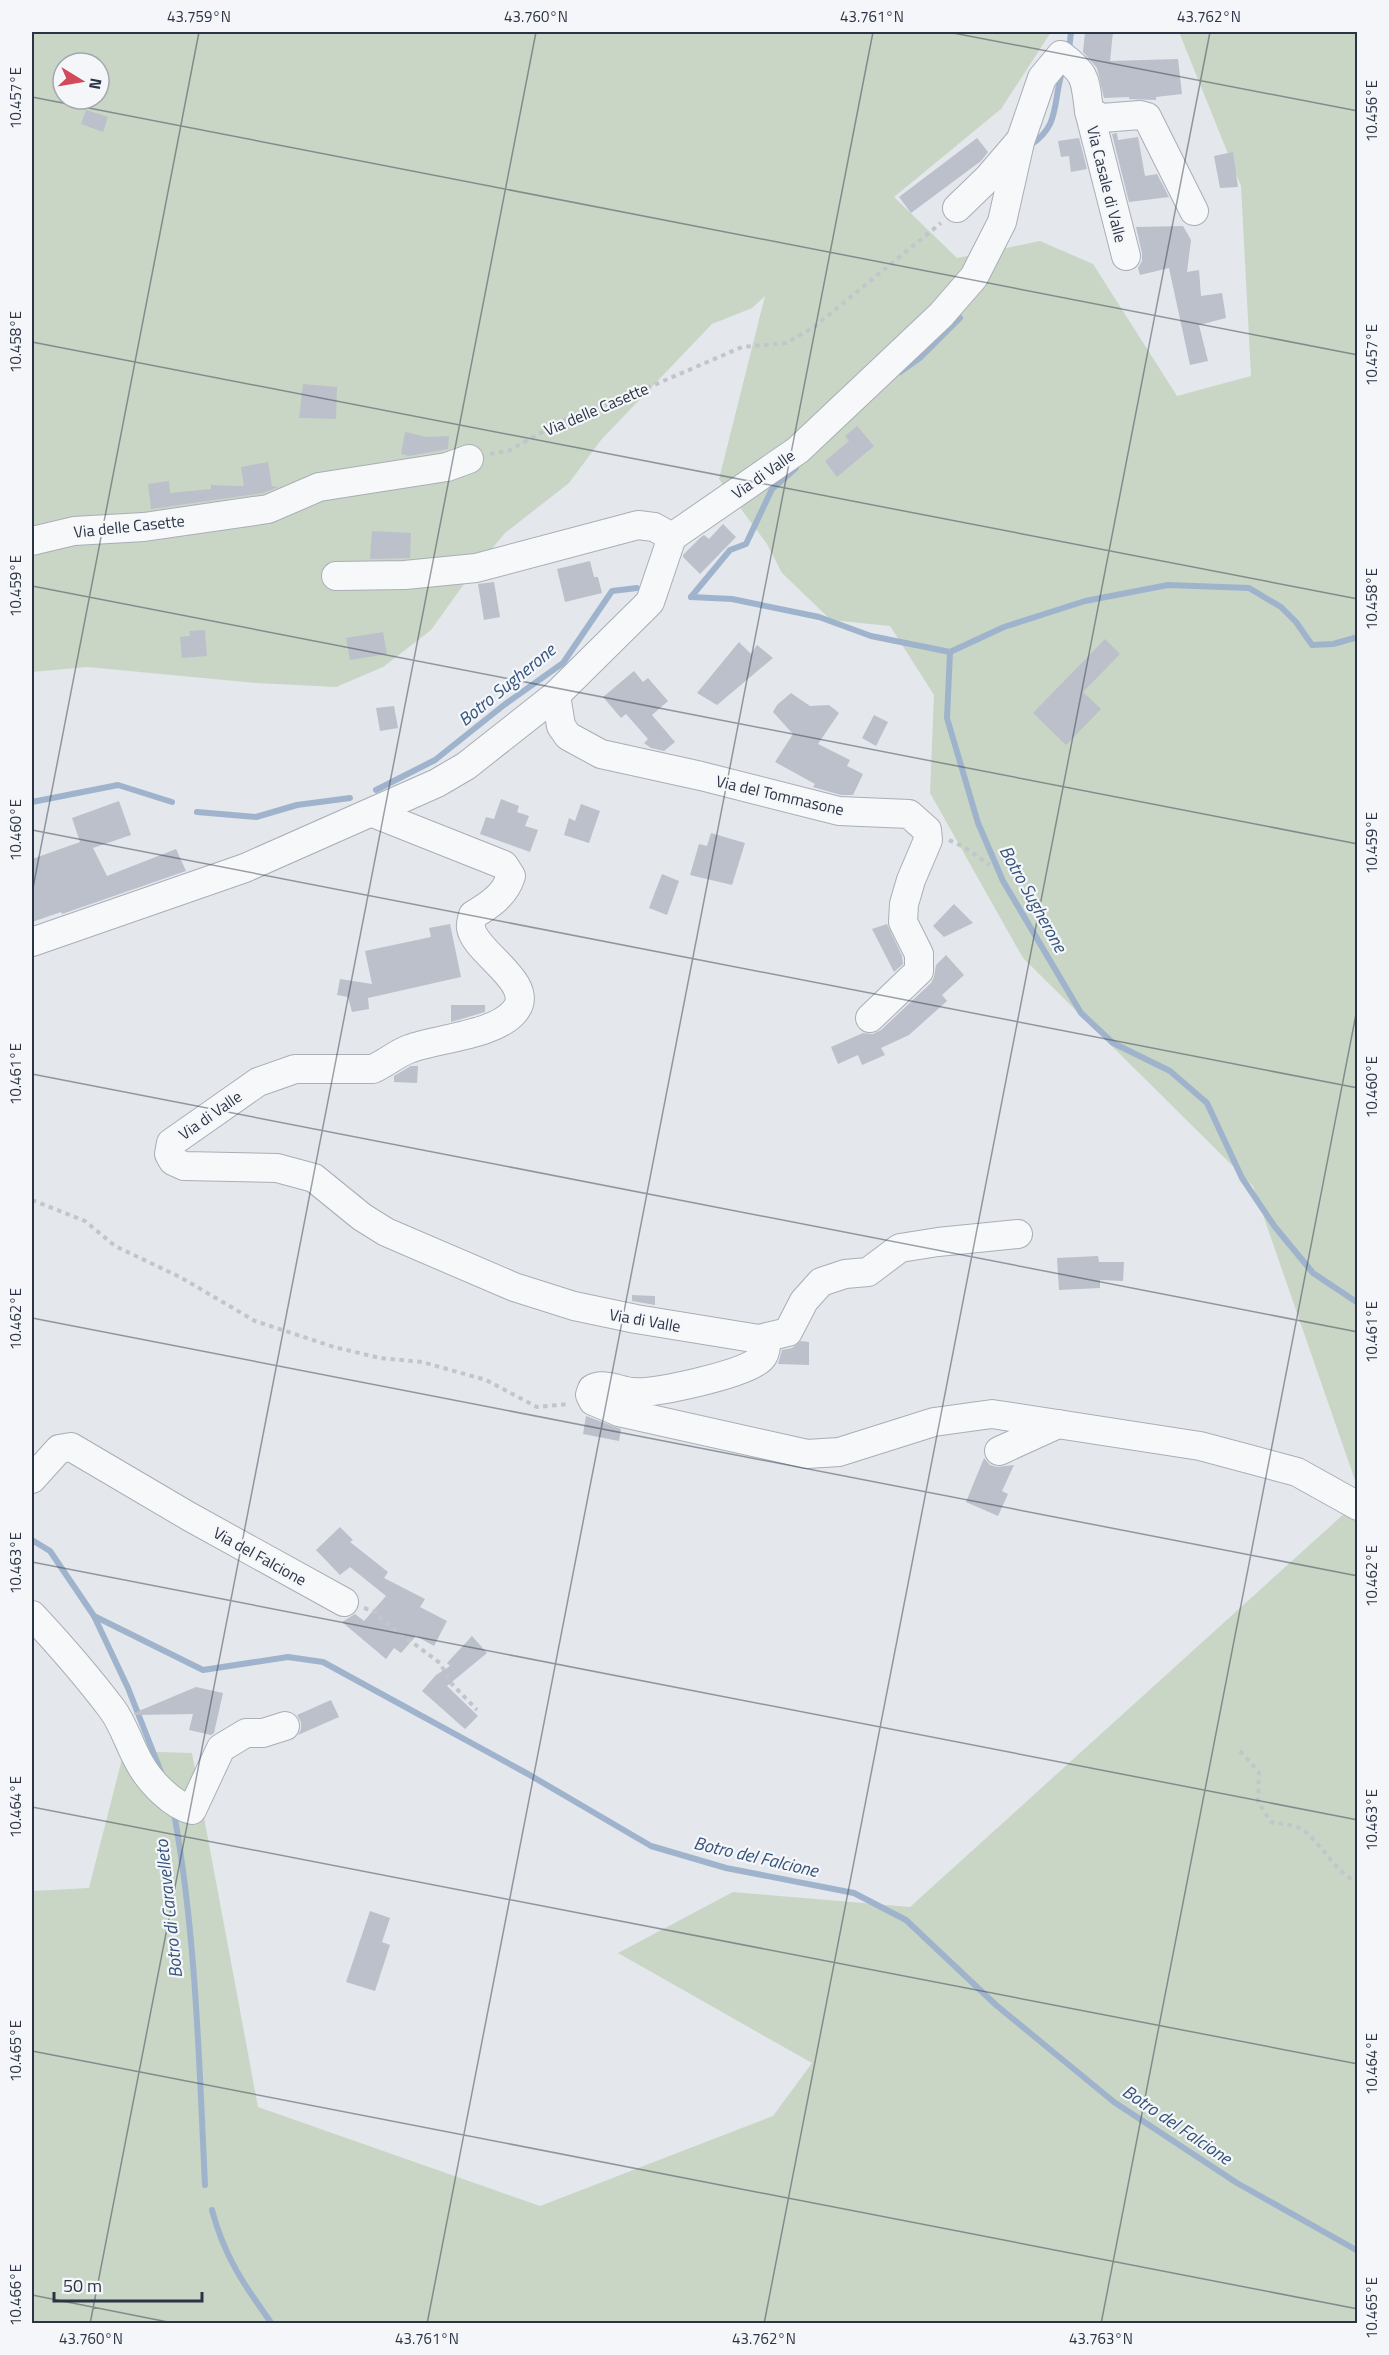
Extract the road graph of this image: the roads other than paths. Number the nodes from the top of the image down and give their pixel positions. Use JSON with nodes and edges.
{"nodes":[{"id":1,"x":1060,"y":55,"type":"joint"},
{"id":2,"x":1089,"y":111,"type":"junction"},
{"id":3,"x":1020,"y":142,"type":"junction"},
{"id":4,"x":957,"y":208,"type":"road end"},
{"id":5,"x":1194,"y":211,"type":"dead end"},
{"id":6,"x":1126,"y":256,"type":"dead end"},
{"id":7,"x":469,"y":459,"type":"road end"},
{"id":8,"x":672,"y":537,"type":"junction"},
{"id":9,"x":32,"y":541,"type":"edge"},
{"id":10,"x":336,"y":576,"type":"dead end"},
{"id":11,"x":556,"y":695,"type":"junction"},
{"id":12,"x":373,"y":813,"type":"junction"},
{"id":13,"x":32,"y":942,"type":"edge"},
{"id":14,"x":870,"y":1018,"type":"dead end"},
{"id":15,"x":1018,"y":1234,"type":"dead end"},
{"id":16,"x":759,"y":1339,"type":"junction"},
{"id":17,"x":1058,"y":1424,"type":"junction"},
{"id":18,"x":999,"y":1451,"type":"dead end"},
{"id":19,"x":32,"y":1479,"type":"edge"},
{"id":20,"x":1358,"y":1506,"type":"edge"},
{"id":21,"x":344,"y":1602,"type":"road end"},
{"id":22,"x":32,"y":1615,"type":"edge"},
{"id":23,"x":285,"y":1726,"type":"dead end"}],
"edges":[{"from":1,"to":2,"type":"street","name":"Via Casale di Valle"},
{"from":1,"to":3,"type":"street","name":"Via di Valle"},
{"from":2,"to":5,"type":"street","name":"Via Casale di Valle"},
{"from":2,"to":6,"type":"street","name":"Via Casale di Valle"},
{"from":3,"to":4,"type":"street"},
{"from":3,"to":8,"type":"street","name":"Via di Valle"},
{"from":7,"to":9,"type":"street","name":"Via delle Casette"},
{"from":8,"to":10,"type":"street"},
{"from":8,"to":11,"type":"street"},
{"from":11,"to":12,"type":"street"},
{"from":11,"to":14,"type":"street","name":"Via del Tommasone"},
{"from":12,"to":13,"type":"street"},
{"from":12,"to":16,"type":"street","name":"Via di Valle"},
{"from":15,"to":16,"type":"street","name":"Via di Valle"},
{"from":16,"to":17,"type":"street"},
{"from":17,"to":18,"type":"street"},
{"from":17,"to":20,"type":"street"},
{"from":19,"to":21,"type":"street","name":"Via del Falcione"},
{"from":22,"to":23,"type":"street"}]}
